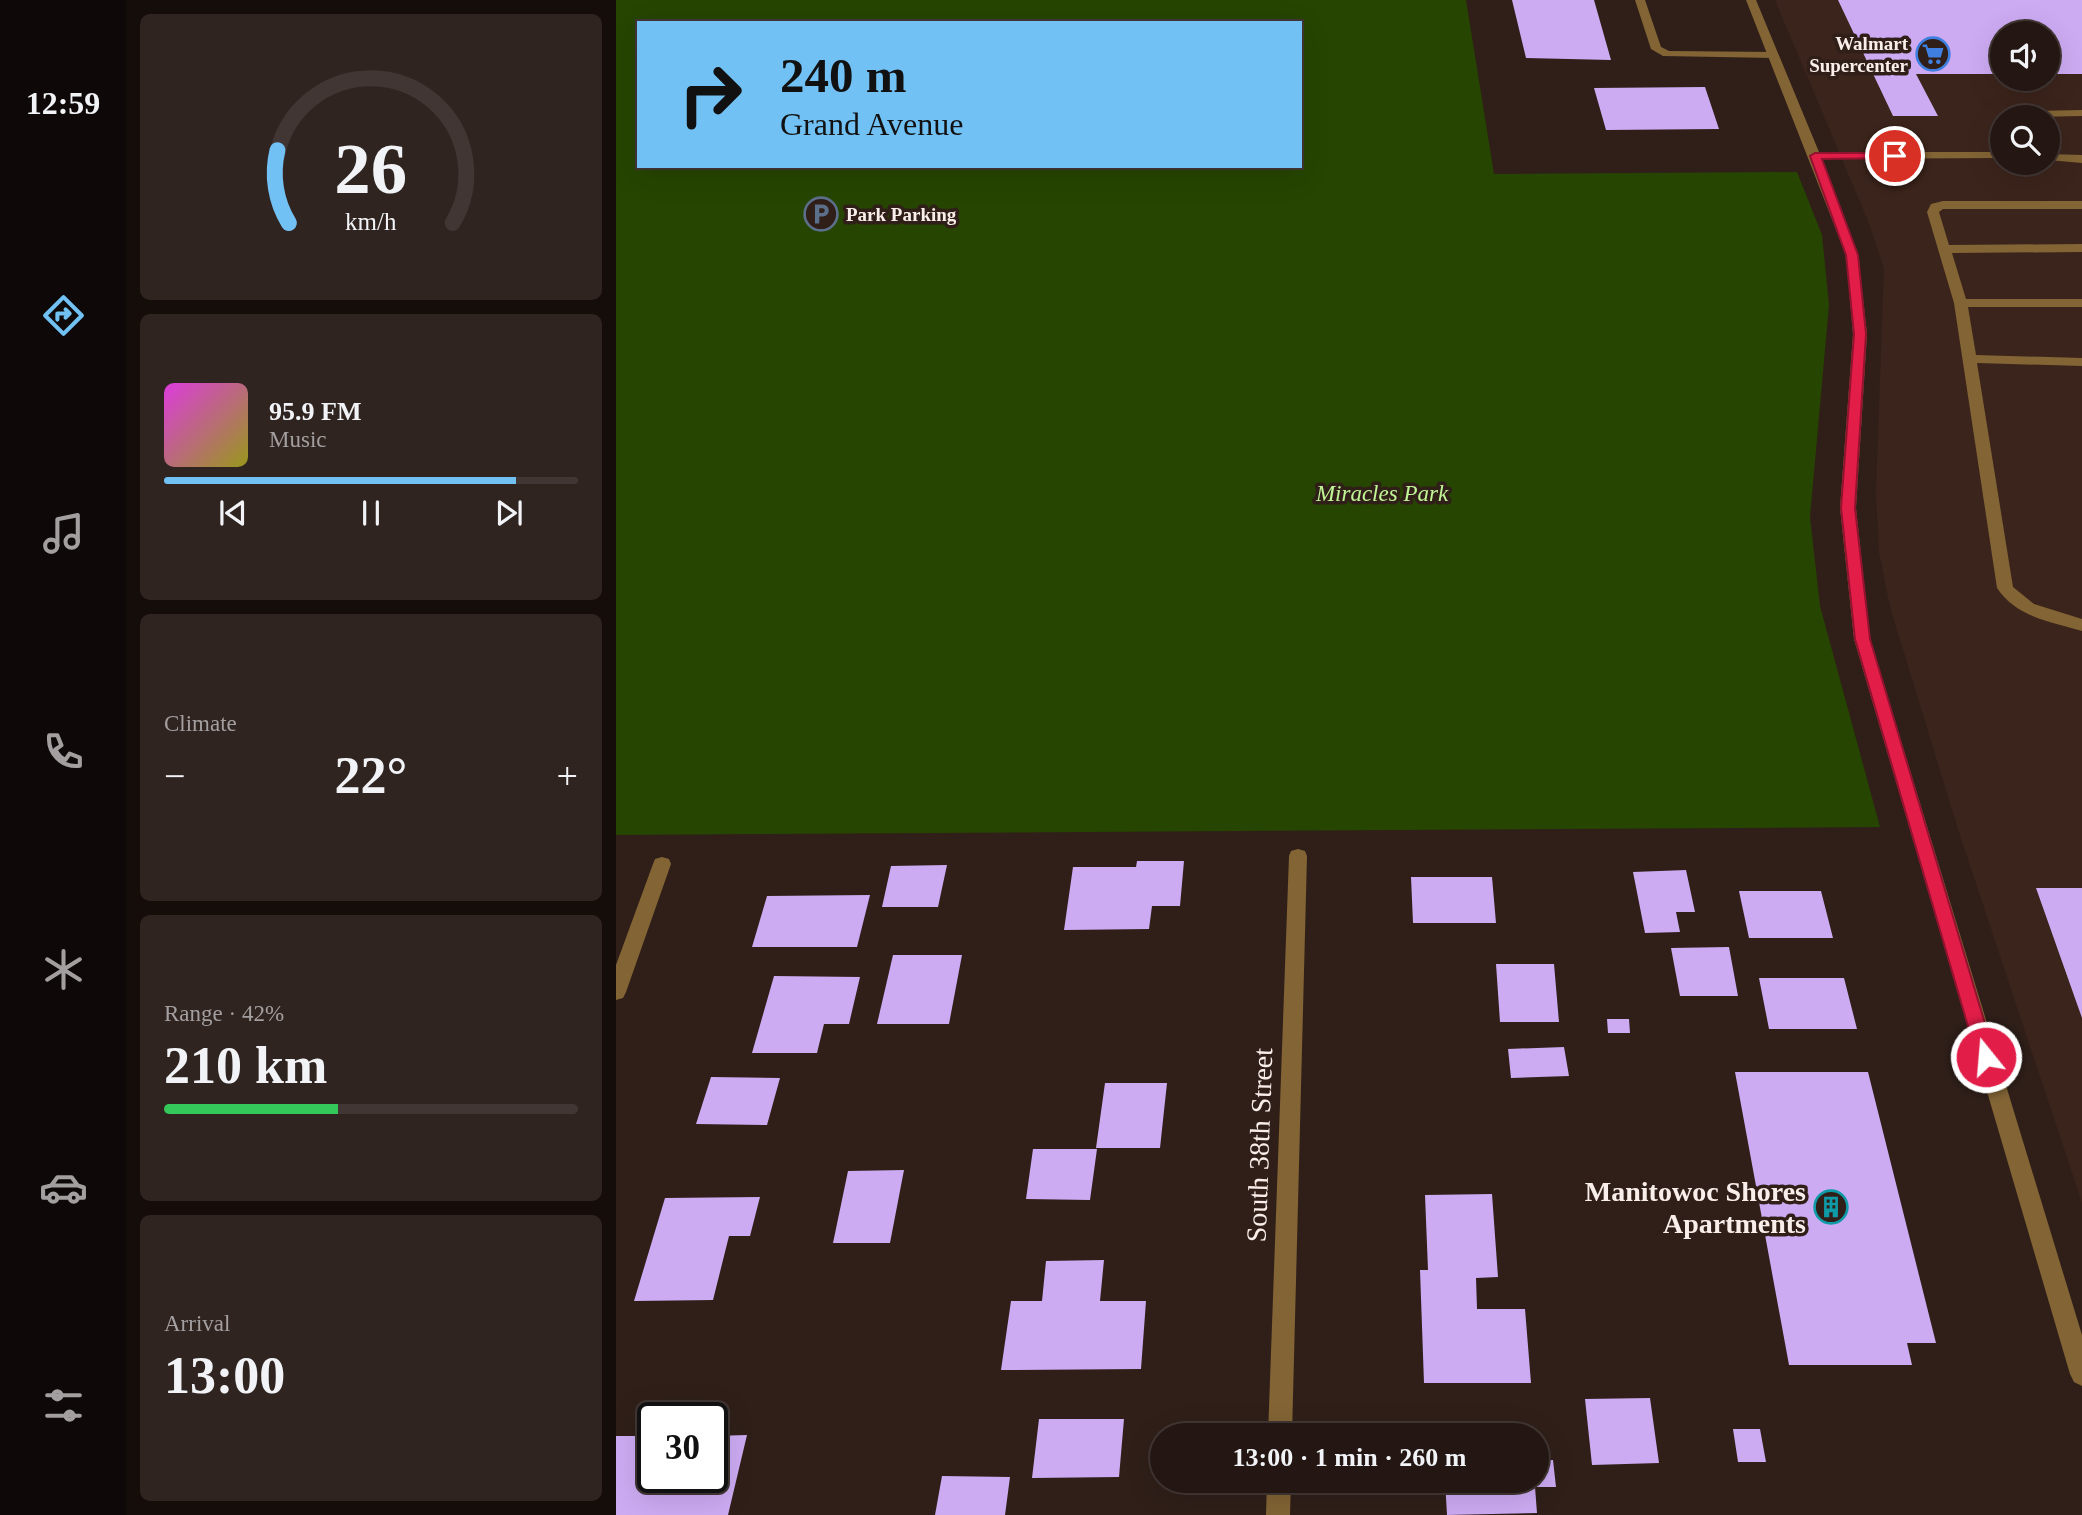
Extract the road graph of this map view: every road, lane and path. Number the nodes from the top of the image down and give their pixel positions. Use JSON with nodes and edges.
{"nodes":[{"id":1,"x":1640,"y":0,"type":"edge"},
{"id":2,"x":1751,"y":0,"type":"edge"},
{"id":3,"x":1774,"y":55,"type":"junction"},
{"id":4,"x":2060,"y":113,"type":"edge"},
{"id":5,"x":2082,"y":113,"type":"edge"},
{"id":6,"x":1990,"y":155,"type":"edge"},
{"id":7,"x":1815,"y":156,"type":"junction"},
{"id":8,"x":2060,"y":158,"type":"edge"},
{"id":9,"x":2082,"y":159,"type":"edge"},
{"id":10,"x":2082,"y":205,"type":"edge"},
{"id":11,"x":2082,"y":248,"type":"edge"},
{"id":12,"x":1944,"y":249,"type":"junction"},
{"id":13,"x":1961,"y":303,"type":"junction"},
{"id":14,"x":2082,"y":303,"type":"edge"},
{"id":15,"x":1970,"y":359,"type":"junction"},
{"id":16,"x":2082,"y":362,"type":"edge"},
{"id":17,"x":2082,"y":625,"type":"edge"},
{"id":18,"x":1298,"y":856,"type":"dead end"},
{"id":19,"x":662,"y":864,"type":"dead end"},
{"id":20,"x":616,"y":992,"type":"edge"},
{"id":21,"x":2082,"y":1374,"type":"edge"},
{"id":22,"x":1280,"y":1423,"type":"edge"},
{"id":23,"x":1279,"y":1493,"type":"edge"},
{"id":24,"x":1278,"y":1515,"type":"edge"}],
"edges":[{"from":1,"to":3,"type":"street"},
{"from":2,"to":3,"type":"street"},
{"from":3,"to":7,"type":"street"},
{"from":4,"to":5,"type":"street"},
{"from":6,"to":7,"type":"street"},
{"from":7,"to":21,"type":"street"},
{"from":8,"to":9,"type":"street"},
{"from":10,"to":12,"type":"street"},
{"from":11,"to":12,"type":"street"},
{"from":12,"to":13,"type":"street"},
{"from":13,"to":14,"type":"street"},
{"from":13,"to":15,"type":"street"},
{"from":15,"to":16,"type":"street"},
{"from":15,"to":17,"type":"street"},
{"from":18,"to":22,"type":"street","name":"South 38th Street"},
{"from":19,"to":20,"type":"street"},
{"from":23,"to":24,"type":"street"}]}
